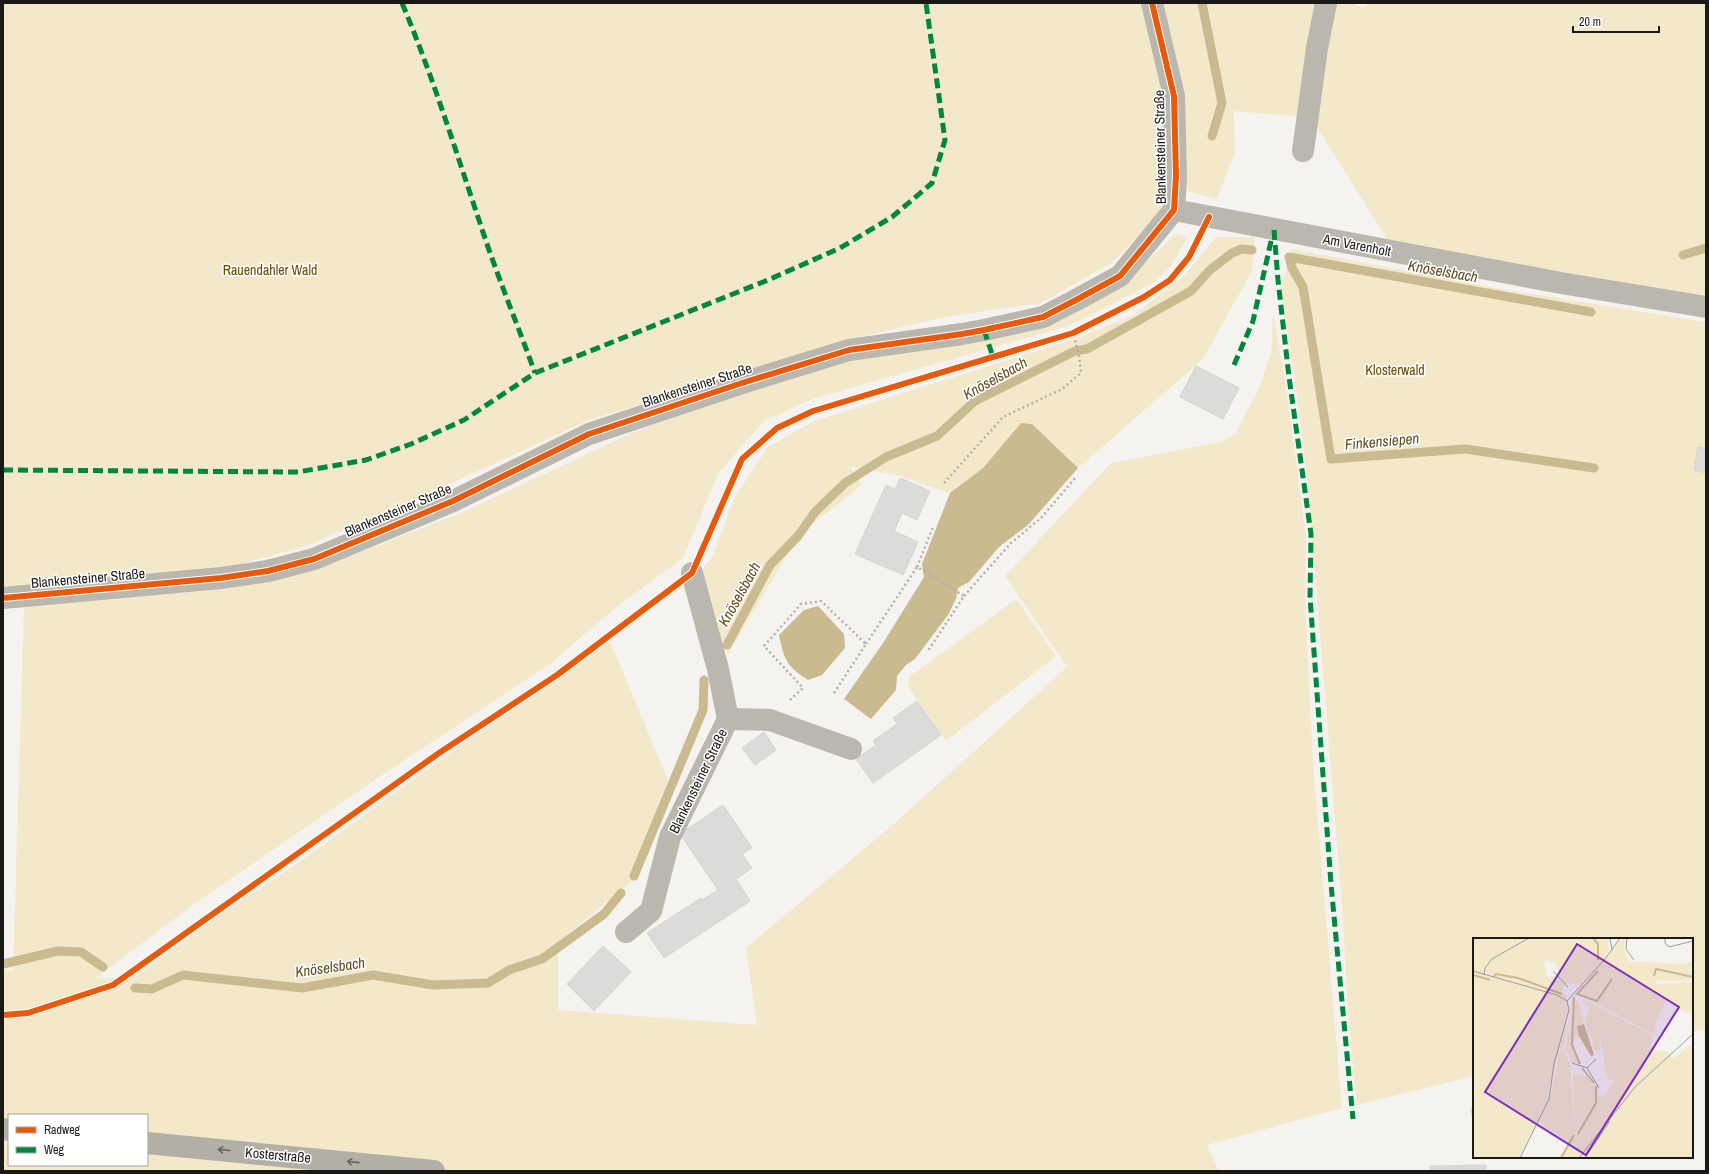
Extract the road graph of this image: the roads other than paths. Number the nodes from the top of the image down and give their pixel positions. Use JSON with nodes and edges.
{"nodes":[{"id":1,"x":1152,"y":3,"type":"edge"},
{"id":2,"x":1326,"y":3,"type":"edge"},
{"id":3,"x":1303,"y":151,"type":"dead end"},
{"id":4,"x":1174,"y":210,"type":"junction"},
{"id":5,"x":1706,"y":307,"type":"edge"},
{"id":6,"x":692,"y":573,"type":"dead end"},
{"id":7,"x":3,"y":598,"type":"edge"},
{"id":8,"x":728,"y":719,"type":"junction"},
{"id":9,"x":850,"y":749,"type":"dead end"},
{"id":10,"x":626,"y":932,"type":"dead end"},
{"id":11,"x":148,"y":1143,"type":"edge"},
{"id":12,"x":434,"y":1171,"type":"edge"}],
"edges":[{"from":1,"to":4,"type":"street","name":"Blankensteiner Straße"},
{"from":2,"to":3,"type":"street"},
{"from":4,"to":5,"type":"street","name":"Am Varenholt"},
{"from":4,"to":7,"type":"street","name":"Blankensteiner Straße"},
{"from":6,"to":8,"type":"street","name":"Blankensteiner Straße"},
{"from":8,"to":9,"type":"street"},
{"from":8,"to":10,"type":"street","name":"Blankensteiner Straße"},
{"from":12,"to":11,"type":"main road","name":"Kosterstraße","one_way":true}]}
